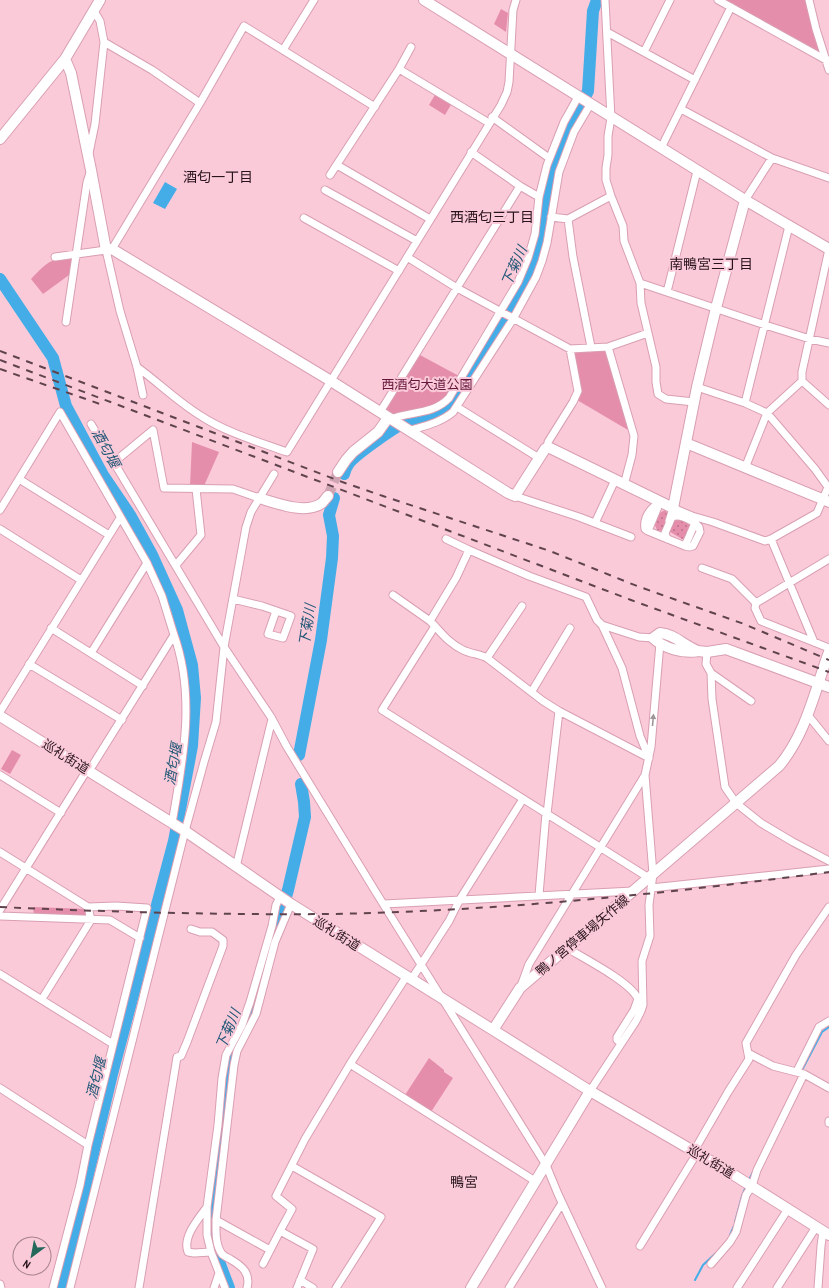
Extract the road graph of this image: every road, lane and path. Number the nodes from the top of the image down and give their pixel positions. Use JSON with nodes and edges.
{"nodes":[{"id":1,"x":100,"y":0,"type":"edge"},
{"id":2,"x":314,"y":0,"type":"edge"},
{"id":3,"x":424,"y":0,"type":"edge"},
{"id":4,"x":516,"y":0,"type":"edge"},
{"id":5,"x":605,"y":0,"type":"edge"},
{"id":6,"x":670,"y":0,"type":"edge"},
{"id":7,"x":718,"y":0,"type":"edge"},
{"id":8,"x":809,"y":0,"type":"edge"},
{"id":9,"x":437,"y":3,"type":"edge"},
{"id":10,"x":731,"y":7,"type":"junction"},
{"id":11,"x":94,"y":11,"type":"junction"},
{"id":12,"x":607,"y":32,"type":"junction"},
{"id":13,"x":104,"y":42,"type":"junction"},
{"id":14,"x":412,"y":47,"type":"dead end"},
{"id":15,"x":283,"y":50,"type":"junction"},
{"id":16,"x":644,"y":52,"type":"junction"},
{"id":17,"x":512,"y":55,"type":"junction"},
{"id":18,"x":65,"y":59,"type":"junction"},
{"id":19,"x":828,"y":60,"type":"edge"},
{"id":20,"x":399,"y":69,"type":"junction"},
{"id":21,"x":829,"y":70,"type":"edge"},
{"id":22,"x":695,"y":80,"type":"junction"},
{"id":23,"x":579,"y":98,"type":"junction"},
{"id":24,"x":200,"y":102,"type":"junction"},
{"id":25,"x":589,"y":104,"type":"junction"},
{"id":26,"x":375,"y":107,"type":"junction"},
{"id":27,"x":681,"y":109,"type":"junction"},
{"id":28,"x":611,"y":118,"type":"junction"},
{"id":29,"x":491,"y":120,"type":"junction"},
{"id":30,"x":0,"y":140,"type":"edge"},
{"id":31,"x":661,"y":148,"type":"junction"},
{"id":32,"x":472,"y":152,"type":"junction"},
{"id":33,"x":88,"y":157,"type":"junction"},
{"id":34,"x":550,"y":158,"type":"junction"},
{"id":35,"x":772,"y":158,"type":"junction"},
{"id":36,"x":337,"y":165,"type":"junction"},
{"id":37,"x":91,"y":170,"type":"junction"},
{"id":38,"x":697,"y":170,"type":"junction"},
{"id":39,"x":330,"y":175,"type":"dead end"},
{"id":40,"x":829,"y":178,"type":"edge"},
{"id":41,"x":520,"y":186,"type":"junction"},
{"id":42,"x":325,"y":190,"type":"dead end"},
{"id":43,"x":611,"y":196,"type":"junction"},
{"id":44,"x":539,"y":197,"type":"junction"},
{"id":45,"x":745,"y":200,"type":"junction"},
{"id":46,"x":551,"y":217,"type":"junction"},
{"id":47,"x":304,"y":218,"type":"dead end"},
{"id":48,"x":568,"y":218,"type":"junction"},
{"id":49,"x":430,"y":219,"type":"junction"},
{"id":50,"x":789,"y":226,"type":"junction"},
{"id":51,"x":416,"y":241,"type":"junction"},
{"id":52,"x":829,"y":249,"type":"edge"},
{"id":53,"x":109,"y":250,"type":"junction"},
{"id":54,"x":76,"y":254,"type":"junction"},
{"id":55,"x":54,"y":257,"type":"dead end"},
{"id":56,"x":407,"y":257,"type":"junction"},
{"id":57,"x":399,"y":271,"type":"junction"},
{"id":58,"x":640,"y":283,"type":"junction"},
{"id":59,"x":457,"y":288,"type":"junction"},
{"id":60,"x":666,"y":292,"type":"junction"},
{"id":61,"x":716,"y":308,"type":"junction"},
{"id":62,"x":500,"y":311,"type":"junction"},
{"id":63,"x":514,"y":319,"type":"junction"},
{"id":64,"x":66,"y":322,"type":"dead end"},
{"id":65,"x":765,"y":325,"type":"junction"},
{"id":66,"x":648,"y":333,"type":"junction"},
{"id":67,"x":810,"y":339,"type":"junction"},
{"id":68,"x":829,"y":343,"type":"edge"},
{"id":69,"x":608,"y":346,"type":"junction"},
{"id":70,"x":591,"y":347,"type":"junction"},
{"id":71,"x":570,"y":349,"type":"junction"},
{"id":72,"x":137,"y":367,"type":"junction"},
{"id":73,"x":331,"y":381,"type":"junction"},
{"id":74,"x":802,"y":381,"type":"junction"},
{"id":75,"x":697,"y":387,"type":"junction"},
{"id":76,"x":143,"y":395,"type":"dead end"},
{"id":77,"x":694,"y":402,"type":"junction"},
{"id":78,"x":745,"y":403,"type":"junction"},
{"id":79,"x":829,"y":405,"type":"edge"},
{"id":80,"x":457,"y":407,"type":"junction"},
{"id":81,"x":767,"y":413,"type":"junction"},
{"id":82,"x":388,"y":418,"type":"junction"},
{"id":83,"x":91,"y":424,"type":"dead end"},
{"id":84,"x":407,"y":430,"type":"junction"},
{"id":85,"x":686,"y":443,"type":"junction"},
{"id":86,"x":548,"y":447,"type":"junction"},
{"id":87,"x":539,"y":458,"type":"junction"},
{"id":88,"x":113,"y":463,"type":"junction"},
{"id":89,"x":745,"y":468,"type":"junction"},
{"id":90,"x":338,"y":472,"type":"tunnel mouth"},
{"id":91,"x":274,"y":474,"type":"dead end"},
{"id":92,"x":19,"y":480,"type":"junction"},
{"id":93,"x":615,"y":480,"type":"junction"},
{"id":94,"x":624,"y":485,"type":"junction"},
{"id":95,"x":196,"y":489,"type":"junction"},
{"id":96,"x":328,"y":496,"type":"tunnel mouth"},
{"id":97,"x":515,"y":496,"type":"junction"},
{"id":98,"x":259,"y":498,"type":"junction"},
{"id":99,"x":826,"y":501,"type":"edge"},
{"id":100,"x":660,"y":502,"type":"junction"},
{"id":101,"x":673,"y":508,"type":"junction"},
{"id":102,"x":0,"y":510,"type":"edge"},
{"id":103,"x":120,"y":518,"type":"junction"},
{"id":104,"x":693,"y":519,"type":"junction"},
{"id":105,"x":669,"y":521,"type":"junction"},
{"id":106,"x":713,"y":522,"type":"junction"},
{"id":107,"x":595,"y":523,"type":"junction"},
{"id":108,"x":0,"y":530,"type":"edge"},
{"id":109,"x":700,"y":532,"type":"junction"},
{"id":110,"x":109,"y":534,"type":"junction"},
{"id":111,"x":631,"y":537,"type":"dead end"},
{"id":112,"x":667,"y":539,"type":"junction"},
{"id":113,"x":771,"y":539,"type":"junction"},
{"id":114,"x":446,"y":540,"type":"dead end"},
{"id":115,"x":685,"y":546,"type":"junction"},
{"id":116,"x":469,"y":550,"type":"junction"},
{"id":117,"x":829,"y":559,"type":"edge"},
{"id":118,"x":147,"y":563,"type":"junction"},
{"id":119,"x":176,"y":565,"type":"junction"},
{"id":120,"x":702,"y":568,"type":"dead end"},
{"id":121,"x":81,"y":580,"type":"junction"},
{"id":122,"x":789,"y":582,"type":"junction"},
{"id":123,"x":393,"y":595,"type":"dead end"},
{"id":124,"x":233,"y":599,"type":"junction"},
{"id":125,"x":756,"y":603,"type":"junction"},
{"id":126,"x":522,"y":606,"type":"dead end"},
{"id":127,"x":276,"y":611,"type":"dead end"},
{"id":128,"x":433,"y":623,"type":"junction"},
{"id":129,"x":602,"y":625,"type":"junction"},
{"id":130,"x":51,"y":628,"type":"junction"},
{"id":131,"x":570,"y":628,"type":"dead end"},
{"id":132,"x":174,"y":635,"type":"junction"},
{"id":133,"x":656,"y":640,"type":"junction"},
{"id":134,"x":814,"y":642,"type":"junction"},
{"id":135,"x":224,"y":647,"type":"junction"},
{"id":136,"x":829,"y":648,"type":"edge"},
{"id":137,"x":703,"y":652,"type":"junction"},
{"id":138,"x":829,"y":652,"type":"edge"},
{"id":139,"x":91,"y":653,"type":"junction"},
{"id":140,"x":487,"y":658,"type":"junction"},
{"id":141,"x":29,"y":664,"type":"junction"},
{"id":142,"x":710,"y":673,"type":"junction"},
{"id":143,"x":818,"y":683,"type":"junction"},
{"id":144,"x":143,"y":686,"type":"junction"},
{"id":145,"x":829,"y":687,"type":"edge"},
{"id":146,"x":532,"y":691,"type":"junction"},
{"id":147,"x":751,"y":701,"type":"dead end"},
{"id":148,"x":559,"y":711,"type":"junction"},
{"id":149,"x":0,"y":712,"type":"edge"},
{"id":150,"x":807,"y":714,"type":"junction"},
{"id":151,"x":0,"y":716,"type":"edge"},
{"id":152,"x":272,"y":719,"type":"junction"},
{"id":153,"x":122,"y":720,"type":"junction"},
{"id":154,"x":829,"y":741,"type":"edge"},
{"id":155,"x":649,"y":758,"type":"junction"},
{"id":156,"x":88,"y":770,"type":"junction"},
{"id":157,"x":0,"y":775,"type":"edge"},
{"id":158,"x":645,"y":775,"type":"junction"},
{"id":159,"x":523,"y":799,"type":"junction"},
{"id":160,"x":736,"y":803,"type":"junction"},
{"id":161,"x":60,"y":813,"type":"junction"},
{"id":162,"x":547,"y":814,"type":"junction"},
{"id":163,"x":172,"y":823,"type":"junction"},
{"id":164,"x":185,"y":831,"type":"junction"},
{"id":165,"x":601,"y":848,"type":"junction"},
{"id":166,"x":0,"y":852,"type":"edge"},
{"id":167,"x":829,"y":861,"type":"edge"},
{"id":168,"x":236,"y":867,"type":"junction"},
{"id":169,"x":26,"y":868,"type":"junction"},
{"id":170,"x":829,"y":869,"type":"edge"},
{"id":171,"x":651,"y":876,"type":"junction"},
{"id":172,"x":651,"y":888,"type":"junction"},
{"id":173,"x":633,"y":891,"type":"junction"},
{"id":174,"x":573,"y":894,"type":"junction"},
{"id":175,"x":539,"y":895,"type":"junction"},
{"id":176,"x":460,"y":899,"type":"junction"},
{"id":177,"x":285,"y":901,"type":"junction"},
{"id":178,"x":2,"y":902,"type":"edge"},
{"id":179,"x":384,"y":904,"type":"junction"},
{"id":180,"x":88,"y":907,"type":"junction"},
{"id":181,"x":829,"y":907,"type":"edge"},
{"id":182,"x":0,"y":910,"type":"edge"},
{"id":183,"x":0,"y":916,"type":"edge"},
{"id":184,"x":91,"y":920,"type":"junction"},
{"id":185,"x":191,"y":929,"type":"dead end"},
{"id":186,"x":140,"y":938,"type":"junction"},
{"id":187,"x":567,"y":948,"type":"junction"},
{"id":188,"x":421,"y":964,"type":"junction"},
{"id":189,"x":0,"y":974,"type":"edge"},
{"id":190,"x":408,"y":978,"type":"junction"},
{"id":191,"x":520,"y":988,"type":"junction"},
{"id":192,"x":42,"y":999,"type":"junction"},
{"id":193,"x":442,"y":1000,"type":"junction"},
{"id":194,"x":829,"y":1021,"type":"edge"},
{"id":195,"x":493,"y":1030,"type":"junction"},
{"id":196,"x":621,"y":1043,"type":"junction"},
{"id":197,"x":113,"y":1044,"type":"junction"},
{"id":198,"x":748,"y":1053,"type":"junction"},
{"id":199,"x":350,"y":1064,"type":"junction"},
{"id":200,"x":797,"y":1071,"type":"junction"},
{"id":201,"x":804,"y":1074,"type":"junction"},
{"id":202,"x":0,"y":1088,"type":"edge"},
{"id":203,"x":829,"y":1088,"type":"edge"},
{"id":204,"x":590,"y":1090,"type":"junction"},
{"id":205,"x":88,"y":1145,"type":"junction"},
{"id":206,"x":695,"y":1152,"type":"junction"},
{"id":207,"x":546,"y":1165,"type":"junction"},
{"id":208,"x":292,"y":1166,"type":"junction"},
{"id":209,"x":535,"y":1181,"type":"junction"},
{"id":210,"x":752,"y":1186,"type":"junction"},
{"id":211,"x":562,"y":1203,"type":"junction"},
{"id":212,"x":207,"y":1207,"type":"junction"},
{"id":213,"x":788,"y":1209,"type":"junction"},
{"id":214,"x":216,"y":1220,"type":"junction"},
{"id":215,"x":280,"y":1231,"type":"junction"},
{"id":216,"x":823,"y":1231,"type":"edge"},
{"id":217,"x":640,"y":1246,"type":"dead end"},
{"id":218,"x":270,"y":1250,"type":"junction"},
{"id":219,"x":211,"y":1252,"type":"junction"},
{"id":220,"x":263,"y":1264,"type":"dead end"},
{"id":221,"x":712,"y":1264,"type":"dead end"},
{"id":222,"x":219,"y":1273,"type":"junction"},
{"id":223,"x":300,"y":1280,"type":"junction"},
{"id":224,"x":0,"y":1284,"type":"edge"},
{"id":225,"x":1,"y":1288,"type":"edge"},
{"id":226,"x":53,"y":1288,"type":"edge"},
{"id":227,"x":70,"y":1288,"type":"edge"},
{"id":228,"x":139,"y":1288,"type":"edge"},
{"id":229,"x":214,"y":1288,"type":"edge"},
{"id":230,"x":225,"y":1288,"type":"edge"},
{"id":231,"x":247,"y":1288,"type":"edge"},
{"id":232,"x":297,"y":1288,"type":"edge"},
{"id":233,"x":314,"y":1288,"type":"edge"},
{"id":234,"x":336,"y":1288,"type":"edge"},
{"id":235,"x":471,"y":1288,"type":"edge"},
{"id":236,"x":509,"y":1288,"type":"edge"},
{"id":237,"x":602,"y":1288,"type":"edge"},
{"id":238,"x":737,"y":1288,"type":"edge"},
{"id":239,"x":777,"y":1288,"type":"edge"},
{"id":240,"x":818,"y":1288,"type":"edge"}],
"edges":[{"from":1,"to":11,"type":"street"},
{"from":2,"to":15,"type":"street"},
{"from":3,"to":9,"type":"street"},
{"from":4,"to":17,"type":"street"},
{"from":5,"to":12,"type":"street"},
{"from":6,"to":16,"type":"street"},
{"from":7,"to":10,"type":"street"},
{"from":8,"to":19,"type":"street"},
{"from":9,"to":17,"type":"street"},
{"from":10,"to":19,"type":"street"},
{"from":10,"to":22,"type":"street"},
{"from":11,"to":13,"type":"street"},
{"from":11,"to":18,"type":"street"},
{"from":12,"to":16,"type":"street"},
{"from":12,"to":28,"type":"street"},
{"from":13,"to":24,"type":"street"},
{"from":13,"to":33,"type":"street"},
{"from":14,"to":20,"type":"street"},
{"from":15,"to":24,"type":"street"},
{"from":15,"to":26,"type":"street"},
{"from":16,"to":22,"type":"street"},
{"from":17,"to":23,"type":"street"},
{"from":17,"to":29,"type":"street"},
{"from":18,"to":30,"type":"street"},
{"from":18,"to":33,"type":"street"},
{"from":19,"to":21,"type":"street"},
{"from":20,"to":26,"type":"street"},
{"from":20,"to":29,"type":"street"},
{"from":22,"to":27,"type":"street"},
{"from":23,"to":25,"type":"street"},
{"from":23,"to":34,"type":"street"},
{"from":24,"to":53,"type":"street"},
{"from":25,"to":28,"type":"street"},
{"from":25,"to":46,"type":"street"},
{"from":26,"to":36,"type":"street"},
{"from":27,"to":31,"type":"street"},
{"from":27,"to":35,"type":"street"},
{"from":28,"to":31,"type":"street"},
{"from":28,"to":43,"type":"street"},
{"from":29,"to":32,"type":"street"},
{"from":29,"to":34,"type":"street"},
{"from":31,"to":38,"type":"street"},
{"from":32,"to":41,"type":"street"},
{"from":32,"to":49,"type":"street"},
{"from":33,"to":37,"type":"street"},
{"from":34,"to":44,"type":"street"},
{"from":35,"to":40,"type":"street"},
{"from":35,"to":45,"type":"street"},
{"from":36,"to":39,"type":"street"},
{"from":36,"to":49,"type":"street"},
{"from":37,"to":53,"type":"street"},
{"from":37,"to":54,"type":"street"},
{"from":38,"to":45,"type":"street"},
{"from":38,"to":60,"type":"street"},
{"from":41,"to":44,"type":"street"},
{"from":41,"to":59,"type":"street"},
{"from":42,"to":51,"type":"street"},
{"from":43,"to":48,"type":"street"},
{"from":43,"to":58,"type":"street"},
{"from":44,"to":62,"type":"street"},
{"from":45,"to":50,"type":"street"},
{"from":45,"to":61,"type":"street"},
{"from":46,"to":48,"type":"street"},
{"from":46,"to":63,"type":"street"},
{"from":47,"to":57,"type":"street"},
{"from":48,"to":70,"type":"street"},
{"from":49,"to":51,"type":"street"},
{"from":50,"to":52,"type":"street"},
{"from":50,"to":65,"type":"street"},
{"from":51,"to":56,"type":"street"},
{"from":52,"to":67,"type":"street"},
{"from":53,"to":54,"type":"street"},
{"from":53,"to":72,"type":"street"},
{"from":53,"to":73,"type":"street"},
{"from":54,"to":55,"type":"street"},
{"from":54,"to":64,"type":"street"},
{"from":56,"to":57,"type":"street"},
{"from":56,"to":59,"type":"street"},
{"from":57,"to":73,"type":"street"},
{"from":58,"to":60,"type":"street"},
{"from":58,"to":66,"type":"street"},
{"from":59,"to":62,"type":"street"},
{"from":59,"to":82,"type":"street"},
{"from":60,"to":61,"type":"street"},
{"from":61,"to":65,"type":"street"},
{"from":61,"to":75,"type":"street"},
{"from":62,"to":63,"type":"street"},
{"from":62,"to":82,"type":"street"},
{"from":63,"to":71,"type":"street"},
{"from":63,"to":80,"type":"street"},
{"from":65,"to":67,"type":"street"},
{"from":65,"to":78,"type":"street"},
{"from":66,"to":69,"type":"street"},
{"from":66,"to":77,"type":"street"},
{"from":67,"to":68,"type":"street"},
{"from":67,"to":74,"type":"street"},
{"from":69,"to":70,"type":"street"},
{"from":69,"to":94,"type":"street"},
{"from":70,"to":71,"type":"street"},
{"from":71,"to":86,"type":"street"},
{"from":72,"to":73,"type":"street"},
{"from":72,"to":76,"type":"street"},
{"from":73,"to":82,"type":"street"},
{"from":74,"to":79,"type":"street"},
{"from":74,"to":81,"type":"street"},
{"from":75,"to":77,"type":"street"},
{"from":75,"to":78,"type":"street"},
{"from":77,"to":85,"type":"street"},
{"from":78,"to":81,"type":"street"},
{"from":80,"to":84,"type":"street"},
{"from":80,"to":87,"type":"street"},
{"from":81,"to":89,"type":"street"},
{"from":81,"to":99,"type":"street"},
{"from":82,"to":84,"type":"street"},
{"from":82,"to":90,"type":"street"},
{"from":83,"to":88,"type":"street"},
{"from":84,"to":97,"type":"street"},
{"from":85,"to":89,"type":"street"},
{"from":85,"to":101,"type":"street"},
{"from":86,"to":87,"type":"street"},
{"from":86,"to":93,"type":"street"},
{"from":87,"to":97,"type":"street"},
{"from":88,"to":95,"type":"street"},
{"from":88,"to":119,"type":"street"},
{"from":89,"to":99,"type":"street"},
{"from":91,"to":98,"type":"street"},
{"from":92,"to":102,"type":"street"},
{"from":92,"to":103,"type":"street"},
{"from":92,"to":110,"type":"street"},
{"from":93,"to":94,"type":"street"},
{"from":93,"to":107,"type":"street"},
{"from":94,"to":100,"type":"street"},
{"from":95,"to":98,"type":"street"},
{"from":95,"to":119,"type":"street"},
{"from":96,"to":98,"type":"street"},
{"from":97,"to":107,"type":"street"},
{"from":98,"to":124,"type":"street"},
{"from":99,"to":113,"type":"street"},
{"from":100,"to":101,"type":"street"},
{"from":100,"to":112,"type":"street"},
{"from":101,"to":104,"type":"street"},
{"from":101,"to":105,"type":"street"},
{"from":103,"to":110,"type":"street"},
{"from":103,"to":118,"type":"street"},
{"from":104,"to":105,"type":"street"},
{"from":104,"to":106,"type":"street"},
{"from":104,"to":109,"type":"street"},
{"from":104,"to":115,"type":"street"},
{"from":105,"to":112,"type":"street"},
{"from":106,"to":109,"type":"street"},
{"from":106,"to":113,"type":"street"},
{"from":107,"to":111,"type":"street"},
{"from":108,"to":121,"type":"street"},
{"from":109,"to":115,"type":"street"},
{"from":110,"to":121,"type":"street"},
{"from":112,"to":115,"type":"street"},
{"from":113,"to":122,"type":"street"},
{"from":114,"to":116,"type":"street"},
{"from":116,"to":128,"type":"street"},
{"from":116,"to":129,"type":"street"},
{"from":117,"to":122,"type":"street"},
{"from":118,"to":132,"type":"street"},
{"from":118,"to":139,"type":"street"},
{"from":119,"to":135,"type":"street"},
{"from":120,"to":125,"type":"street"},
{"from":121,"to":130,"type":"street"},
{"from":122,"to":125,"type":"street"},
{"from":122,"to":134,"type":"street"},
{"from":123,"to":128,"type":"street"},
{"from":124,"to":127,"type":"street"},
{"from":124,"to":135,"type":"street"},
{"from":125,"to":134,"type":"street"},
{"from":126,"to":140,"type":"street"},
{"from":128,"to":140,"type":"street"},
{"from":128,"to":159,"type":"street"},
{"from":129,"to":133,"type":"street"},
{"from":129,"to":155,"type":"street"},
{"from":130,"to":139,"type":"street"},
{"from":130,"to":141,"type":"street"},
{"from":131,"to":146,"type":"street"},
{"from":132,"to":144,"type":"street"},
{"from":132,"to":163,"type":"street"},
{"from":133,"to":137,"type":"street"},
{"from":155,"to":133,"type":"street","one_way":true},
{"from":134,"to":136,"type":"street"},
{"from":135,"to":152,"type":"street"},
{"from":135,"to":164,"type":"street"},
{"from":137,"to":142,"type":"street"},
{"from":137,"to":143,"type":"street"},
{"from":138,"to":143,"type":"street","name":"鴨ノ宮停車場矢作線"},
{"from":139,"to":144,"type":"street"},
{"from":140,"to":146,"type":"street"},
{"from":141,"to":149,"type":"street"},
{"from":141,"to":153,"type":"street"},
{"from":142,"to":147,"type":"street"},
{"from":142,"to":160,"type":"street"},
{"from":143,"to":145,"type":"street"},
{"from":143,"to":150,"type":"street","name":"鴨ノ宮停車場矢作線"},
{"from":144,"to":153,"type":"street"},
{"from":146,"to":148,"type":"street"},
{"from":148,"to":155,"type":"street"},
{"from":148,"to":162,"type":"street"},
{"from":150,"to":154,"type":"street"},
{"from":150,"to":160,"type":"street","name":"鴨ノ宮停車場矢作線"},
{"from":151,"to":156,"type":"street","name":"巡礼街道"},
{"from":152,"to":168,"type":"street"},
{"from":152,"to":179,"type":"street"},
{"from":153,"to":156,"type":"street"},
{"from":155,"to":158,"type":"street"},
{"from":156,"to":161,"type":"street"},
{"from":156,"to":163,"type":"street","name":"巡礼街道"},
{"from":157,"to":161,"type":"street"},
{"from":158,"to":165,"type":"street"},
{"from":158,"to":171,"type":"street"},
{"from":159,"to":162,"type":"street"},
{"from":159,"to":176,"type":"street"},
{"from":160,"to":167,"type":"street"},
{"from":160,"to":171,"type":"street","name":"鴨ノ宮停車場矢作線"},
{"from":161,"to":169,"type":"street"},
{"from":162,"to":165,"type":"street"},
{"from":162,"to":175,"type":"street"},
{"from":163,"to":164,"type":"street","name":"巡礼街道"},
{"from":164,"to":168,"type":"street","name":"巡礼街道"},
{"from":164,"to":227,"type":"street"},
{"from":165,"to":171,"type":"street"},
{"from":165,"to":174,"type":"street"},
{"from":166,"to":169,"type":"street"},
{"from":168,"to":177,"type":"street","name":"巡礼街道"},
{"from":169,"to":178,"type":"street"},
{"from":169,"to":180,"type":"street"},
{"from":170,"to":172,"type":"street"},
{"from":171,"to":172,"type":"street"},
{"from":171,"to":173,"type":"street","name":"鴨ノ宮停車場矢作線"},
{"from":172,"to":196,"type":"street"},
{"from":173,"to":174,"type":"street"},
{"from":173,"to":187,"type":"street","name":"鴨ノ宮停車場矢作線"},
{"from":174,"to":175,"type":"street"},
{"from":174,"to":191,"type":"street"},
{"from":175,"to":176,"type":"street"},
{"from":176,"to":179,"type":"street"},
{"from":176,"to":188,"type":"street"},
{"from":177,"to":190,"type":"street","name":"巡礼街道"},
{"from":177,"to":212,"type":"street"},
{"from":177,"to":214,"type":"street"},
{"from":178,"to":182,"type":"street"},
{"from":179,"to":188,"type":"street"},
{"from":180,"to":184,"type":"street"},
{"from":180,"to":186,"type":"street"},
{"from":181,"to":198,"type":"street"},
{"from":183,"to":184,"type":"street"},
{"from":184,"to":186,"type":"street"},
{"from":184,"to":192,"type":"street"},
{"from":185,"to":228,"type":"street"},
{"from":186,"to":197,"type":"street"},
{"from":187,"to":191,"type":"street","name":"鴨ノ宮停車場矢作線"},
{"from":187,"to":196,"type":"street"},
{"from":188,"to":190,"type":"street"},
{"from":188,"to":193,"type":"street"},
{"from":189,"to":192,"type":"street"},
{"from":190,"to":193,"type":"street","name":"巡礼街道"},
{"from":190,"to":199,"type":"street"},
{"from":191,"to":195,"type":"street","name":"鴨ノ宮停車場矢作線"},
{"from":192,"to":197,"type":"street"},
{"from":193,"to":195,"type":"street","name":"巡礼街道"},
{"from":193,"to":207,"type":"street"},
{"from":194,"to":200,"type":"street"},
{"from":195,"to":204,"type":"street"},
{"from":196,"to":204,"type":"street"},
{"from":197,"to":205,"type":"street"},
{"from":198,"to":200,"type":"street"},
{"from":198,"to":206,"type":"street"},
{"from":199,"to":208,"type":"street"},
{"from":199,"to":209,"type":"street"},
{"from":200,"to":201,"type":"street"},
{"from":201,"to":203,"type":"street"},
{"from":201,"to":210,"type":"street"},
{"from":202,"to":205,"type":"street"},
{"from":204,"to":206,"type":"street","name":"巡礼街道"},
{"from":204,"to":207,"type":"street"},
{"from":205,"to":226,"type":"street"},
{"from":206,"to":210,"type":"street","name":"巡礼街道"},
{"from":206,"to":217,"type":"street"},
{"from":207,"to":209,"type":"street"},
{"from":207,"to":211,"type":"street"},
{"from":208,"to":215,"type":"street"},
{"from":208,"to":234,"type":"street"},
{"from":209,"to":235,"type":"street"},
{"from":210,"to":213,"type":"street","name":"巡礼街道"},
{"from":210,"to":221,"type":"street"},
{"from":211,"to":236,"type":"street"},
{"from":211,"to":237,"type":"street"},
{"from":212,"to":219,"type":"street"},
{"from":212,"to":219,"type":"street"},
{"from":213,"to":216,"type":"street","name":"巡礼街道"},
{"from":213,"to":238,"type":"street"},
{"from":214,"to":218,"type":"street"},
{"from":214,"to":231,"type":"street"},
{"from":215,"to":218,"type":"street"},
{"from":215,"to":223,"type":"street"},
{"from":216,"to":239,"type":"street"},
{"from":216,"to":240,"type":"street"},
{"from":218,"to":220,"type":"street"},
{"from":219,"to":222,"type":"street"},
{"from":222,"to":229,"type":"street"},
{"from":222,"to":230,"type":"street"},
{"from":223,"to":232,"type":"street"},
{"from":223,"to":233,"type":"street"},
{"from":224,"to":225,"type":"street"}]}
